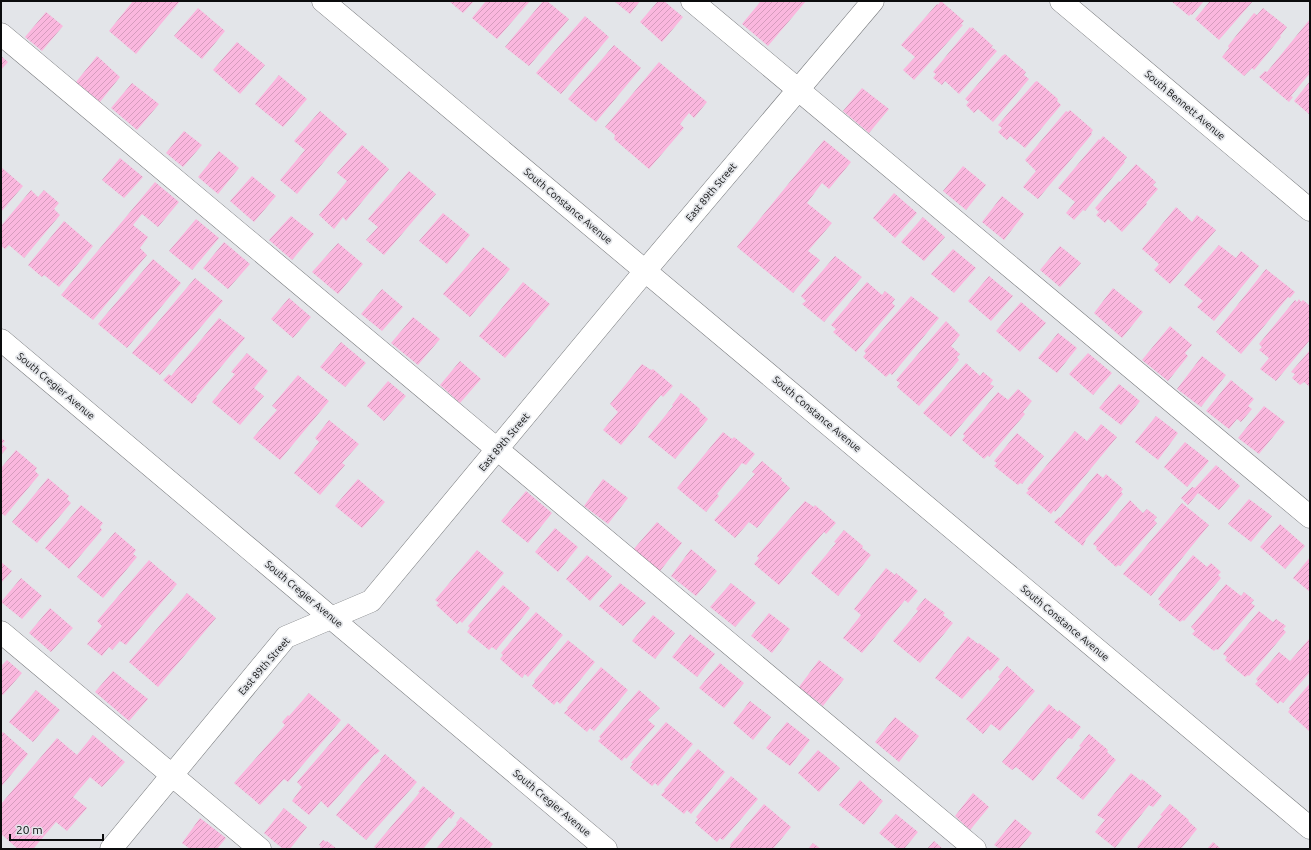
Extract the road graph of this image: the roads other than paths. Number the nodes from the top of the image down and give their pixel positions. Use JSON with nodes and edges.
{"nodes":[{"id":1,"x":323,"y":1,"type":"edge"},
{"id":2,"x":692,"y":1,"type":"edge"},
{"id":3,"x":873,"y":1,"type":"edge"},
{"id":4,"x":1061,"y":1,"type":"edge"},
{"id":5,"x":1,"y":34,"type":"edge"},
{"id":6,"x":798,"y":90,"type":"junction"},
{"id":7,"x":1310,"y":210,"type":"edge"},
{"id":8,"x":645,"y":271,"type":"junction"},
{"id":9,"x":1,"y":340,"type":"edge"},
{"id":10,"x":498,"y":449,"type":"junction"},
{"id":11,"x":1310,"y":517,"type":"edge"},
{"id":12,"x":331,"y":617,"type":"junction"},
{"id":13,"x":1,"y":632,"type":"edge"},
{"id":14,"x":172,"y":775,"type":"junction"},
{"id":15,"x":1310,"y":828,"type":"edge"},
{"id":16,"x":111,"y":849,"type":"edge"},
{"id":17,"x":260,"y":849,"type":"edge"},
{"id":18,"x":606,"y":849,"type":"edge"},
{"id":19,"x":975,"y":849,"type":"edge"}],
"edges":[{"from":1,"to":8,"type":"street","name":"South Constance Avenue"},
{"from":2,"to":6,"type":"street"},
{"from":3,"to":6,"type":"street","name":"East 89th Street"},
{"from":4,"to":7,"type":"street","name":"South Bennett Avenue"},
{"from":5,"to":10,"type":"street"},
{"from":6,"to":8,"type":"street","name":"East 89th Street"},
{"from":6,"to":11,"type":"street"},
{"from":8,"to":10,"type":"street","name":"East 89th Street"},
{"from":8,"to":15,"type":"street","name":"South Constance Avenue"},
{"from":9,"to":12,"type":"street","name":"South Cregier Avenue"},
{"from":10,"to":12,"type":"street","name":"East 89th Street"},
{"from":10,"to":19,"type":"street"},
{"from":12,"to":14,"type":"street","name":"East 89th Street"},
{"from":12,"to":18,"type":"street","name":"South Cregier Avenue"},
{"from":13,"to":14,"type":"street"},
{"from":14,"to":16,"type":"street","name":"East 89th Street"},
{"from":14,"to":17,"type":"street"}]}
